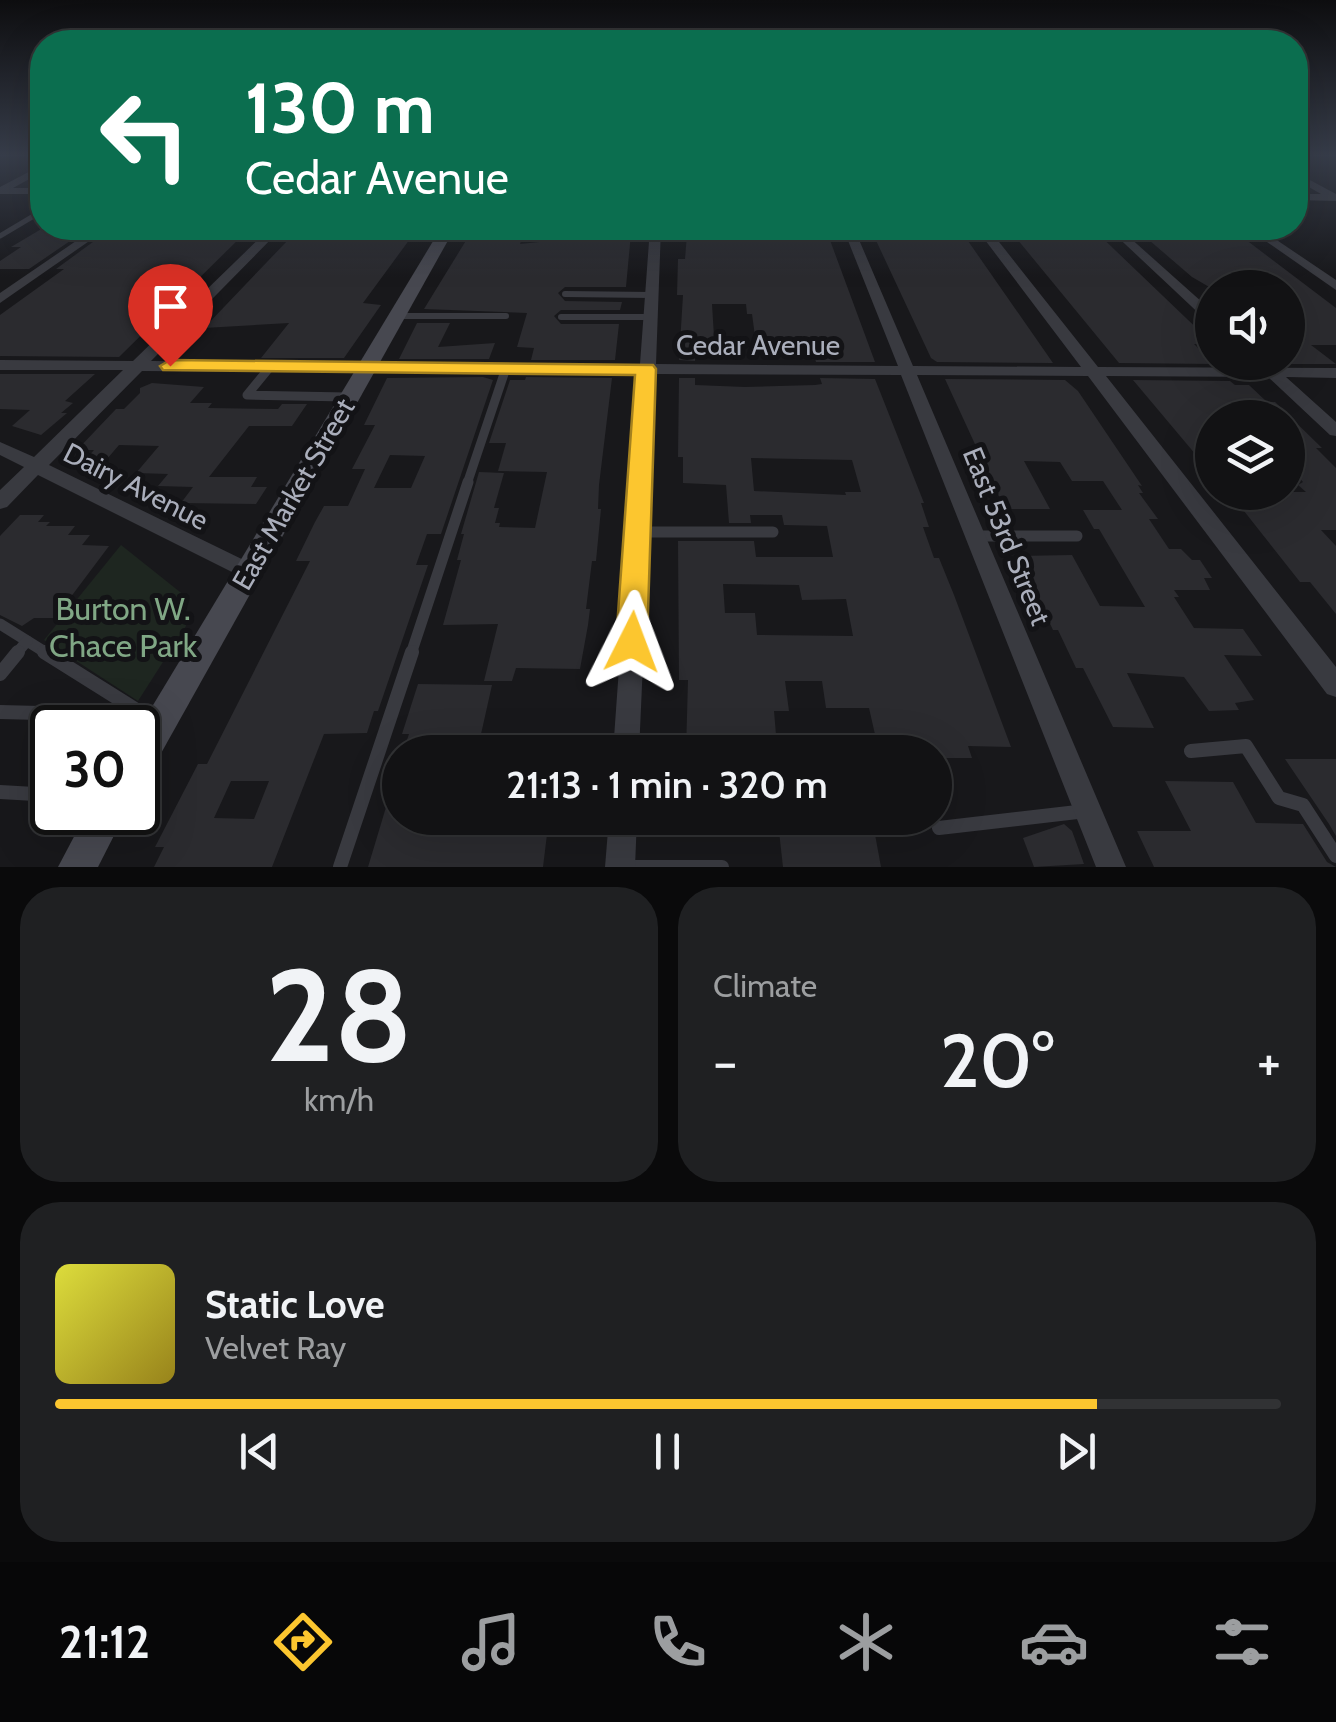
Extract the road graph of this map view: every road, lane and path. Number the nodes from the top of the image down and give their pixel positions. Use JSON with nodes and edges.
{"nodes":[{"id":1,"x":1308,"y":197,"type":"edge"},
{"id":2,"x":1336,"y":197,"type":"edge"},
{"id":3,"x":30,"y":218,"type":"edge"},
{"id":4,"x":0,"y":236,"type":"edge"},
{"id":5,"x":85,"y":240,"type":"edge"},
{"id":6,"x":264,"y":240,"type":"edge"},
{"id":7,"x":441,"y":240,"type":"edge"},
{"id":8,"x":655,"y":240,"type":"edge"},
{"id":9,"x":853,"y":240,"type":"edge"},
{"id":10,"x":991,"y":240,"type":"edge"},
{"id":11,"x":1127,"y":240,"type":"edge"},
{"id":12,"x":1269,"y":240,"type":"edge"},
{"id":13,"x":1336,"y":286,"type":"edge"},
{"id":14,"x":564,"y":294,"type":"dead end"},
{"id":15,"x":651,"y":295,"type":"junction"},
{"id":16,"x":0,"y":298,"type":"edge"},
{"id":17,"x":1195,"y":302,"type":"edge"},
{"id":18,"x":397,"y":316,"type":"junction"},
{"id":19,"x":506,"y":316,"type":"dead end"},
{"id":20,"x":561,"y":317,"type":"dead end"},
{"id":21,"x":650,"y":317,"type":"junction"},
{"id":22,"x":0,"y":365,"type":"edge"},
{"id":23,"x":136,"y":366,"type":"junction"},
{"id":24,"x":270,"y":367,"type":"junction"},
{"id":25,"x":367,"y":367,"type":"junction"},
{"id":26,"x":506,"y":368,"type":"junction"},
{"id":27,"x":646,"y":369,"type":"junction"},
{"id":28,"x":1195,"y":370,"type":"edge"},
{"id":29,"x":910,"y":371,"type":"junction"},
{"id":30,"x":1305,"y":371,"type":"edge"},
{"id":31,"x":1092,"y":372,"type":"junction"},
{"id":32,"x":1336,"y":373,"type":"edge"},
{"id":33,"x":1279,"y":380,"type":"edge"},
{"id":34,"x":349,"y":397,"type":"junction"},
{"id":35,"x":1336,"y":431,"type":"edge"},
{"id":36,"x":0,"y":448,"type":"edge"},
{"id":37,"x":36,"y":466,"type":"junction"},
{"id":38,"x":0,"y":502,"type":"edge"},
{"id":39,"x":637,"y":532,"type":"junction"},
{"id":40,"x":773,"y":532,"type":"dead end"},
{"id":41,"x":977,"y":536,"type":"junction"},
{"id":42,"x":1077,"y":536,"type":"dead end"},
{"id":43,"x":248,"y":572,"type":"junction"},
{"id":44,"x":0,"y":624,"type":"edge"},
{"id":45,"x":27,"y":641,"type":"junction"},
{"id":46,"x":0,"y":674,"type":"edge"},
{"id":47,"x":1336,"y":686,"type":"edge"},
{"id":48,"x":129,"y":705,"type":"edge"},
{"id":49,"x":0,"y":712,"type":"edge"},
{"id":50,"x":30,"y":713,"type":"edge"},
{"id":51,"x":160,"y":722,"type":"edge"},
{"id":52,"x":627,"y":735,"type":"edge"},
{"id":53,"x":1191,"y":751,"type":"dead end"},
{"id":54,"x":0,"y":792,"type":"edge"},
{"id":55,"x":30,"y":794,"type":"edge"},
{"id":56,"x":1088,"y":810,"type":"junction"},
{"id":57,"x":952,"y":826,"type":"edge"},
{"id":58,"x":95,"y":835,"type":"edge"},
{"id":59,"x":621,"y":835,"type":"edge"},
{"id":60,"x":1336,"y":856,"type":"edge"},
{"id":61,"x":77,"y":867,"type":"edge"},
{"id":62,"x":340,"y":867,"type":"edge"},
{"id":63,"x":620,"y":867,"type":"edge"},
{"id":64,"x":634,"y":867,"type":"edge"},
{"id":65,"x":722,"y":867,"type":"edge"},
{"id":66,"x":1112,"y":867,"type":"edge"}],
"edges":[{"from":1,"to":2,"type":"street"},
{"from":3,"to":4,"type":"lane"},
{"from":5,"to":16,"type":"street"},
{"from":6,"to":23,"type":"street"},
{"from":7,"to":18,"type":"street","name":"East Market Street"},
{"from":8,"to":15,"type":"street"},
{"from":9,"to":29,"type":"street","name":"East 53rd Street"},
{"from":10,"to":31,"type":"street"},
{"from":11,"to":17,"type":"street"},
{"from":12,"to":13,"type":"street"},
{"from":14,"to":15,"type":"lane"},
{"from":15,"to":21,"type":"street"},
{"from":18,"to":19,"type":"lane"},
{"from":18,"to":25,"type":"street","name":"East Market Street"},
{"from":20,"to":21,"type":"lane"},
{"from":21,"to":27,"type":"street"},
{"from":22,"to":23,"type":"street","name":"Cedar Avenue"},
{"from":23,"to":24,"type":"street","name":"Cedar Avenue"},
{"from":23,"to":37,"type":"street"},
{"from":24,"to":25,"type":"street","name":"Cedar Avenue"},
{"from":24,"to":34,"type":"lane"},
{"from":25,"to":26,"type":"street","name":"Cedar Avenue"},
{"from":25,"to":34,"type":"street","name":"East Market Street"},
{"from":26,"to":27,"type":"street","name":"Cedar Avenue"},
{"from":26,"to":62,"type":"lane"},
{"from":27,"to":29,"type":"street","name":"Cedar Avenue"},
{"from":27,"to":39,"type":"street"},
{"from":28,"to":31,"type":"street","name":"Cedar Avenue"},
{"from":29,"to":31,"type":"street","name":"Cedar Avenue"},
{"from":29,"to":41,"type":"street","name":"East 53rd Street"},
{"from":30,"to":32,"type":"street","name":"Cedar Avenue"},
{"from":31,"to":47,"type":"street"},
{"from":33,"to":35,"type":"street"},
{"from":34,"to":43,"type":"street","name":"East Market Street"},
{"from":36,"to":37,"type":"street","name":"Dairy Avenue"},
{"from":37,"to":38,"type":"street"},
{"from":37,"to":43,"type":"street","name":"Dairy Avenue"},
{"from":39,"to":40,"type":"lane"},
{"from":39,"to":52,"type":"street"},
{"from":41,"to":42,"type":"lane"},
{"from":41,"to":56,"type":"street","name":"East 53rd Street"},
{"from":43,"to":51,"type":"street","name":"East Market Street"},
{"from":44,"to":45,"type":"lane"},
{"from":45,"to":46,"type":"lane"},
{"from":45,"to":48,"type":"lane"},
{"from":49,"to":50,"type":"lane"},
{"from":53,"to":60,"type":"lane"},
{"from":54,"to":55,"type":"lane"},
{"from":56,"to":57,"type":"lane"},
{"from":56,"to":66,"type":"street","name":"East 53rd Street"},
{"from":58,"to":61,"type":"street"},
{"from":59,"to":63,"type":"street"},
{"from":64,"to":65,"type":"lane"}]}
